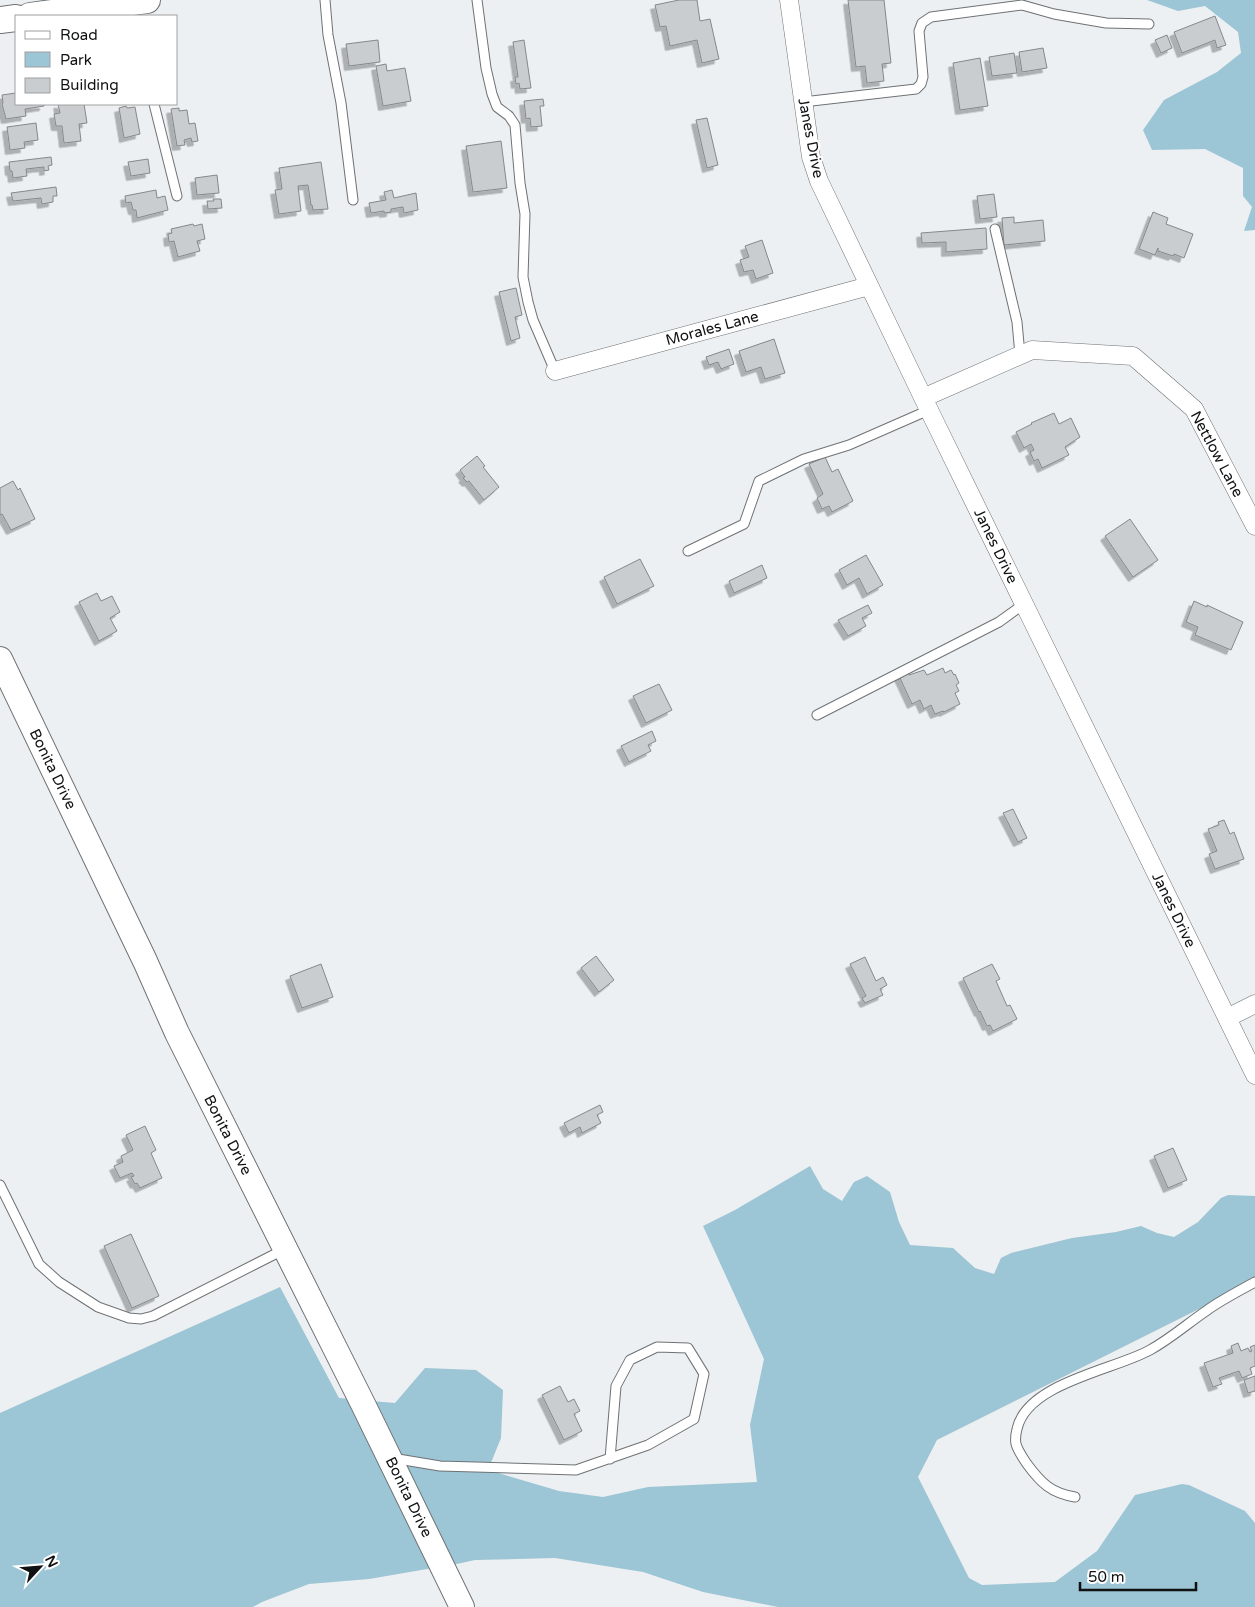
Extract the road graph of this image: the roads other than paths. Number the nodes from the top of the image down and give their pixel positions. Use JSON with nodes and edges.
{"nodes":[{"id":1,"x":325,"y":0,"type":"edge"},
{"id":2,"x":477,"y":0,"type":"edge"},
{"id":3,"x":789,"y":0,"type":"edge"},
{"id":4,"x":137,"y":4,"type":"edge"},
{"id":5,"x":39,"y":15,"type":"edge"},
{"id":6,"x":15,"y":18,"type":"edge"},
{"id":7,"x":0,"y":20,"type":"edge"},
{"id":8,"x":1149,"y":24,"type":"dead end"},
{"id":9,"x":803,"y":102,"type":"junction"},
{"id":10,"x":154,"y":105,"type":"edge"},
{"id":11,"x":177,"y":196,"type":"dead end"},
{"id":12,"x":353,"y":200,"type":"dead end"},
{"id":13,"x":995,"y":229,"type":"dead end"},
{"id":14,"x":869,"y":286,"type":"junction"},
{"id":15,"x":1020,"y":355,"type":"junction"},
{"id":16,"x":555,"y":371,"type":"joint"},
{"id":17,"x":926,"y":404,"type":"junction"},
{"id":18,"x":1255,"y":526,"type":"edge"},
{"id":19,"x":688,"y":550,"type":"dead end"},
{"id":20,"x":1024,"y":604,"type":"junction"},
{"id":21,"x":0,"y":659,"type":"edge"},
{"id":22,"x":817,"y":715,"type":"dead end"},
{"id":23,"x":1255,"y":1004,"type":"edge"},
{"id":24,"x":1227,"y":1018,"type":"junction"},
{"id":25,"x":1255,"y":1076,"type":"edge"},
{"id":26,"x":0,"y":1185,"type":"edge"},
{"id":27,"x":285,"y":1249,"type":"junction"},
{"id":28,"x":1255,"y":1282,"type":"edge"},
{"id":29,"x":389,"y":1457,"type":"junction"},
{"id":30,"x":610,"y":1459,"type":"junction"},
{"id":31,"x":1075,"y":1497,"type":"dead end"},
{"id":32,"x":462,"y":1607,"type":"edge"}],
"edges":[{"from":1,"to":12,"type":"lane"},
{"from":2,"to":16,"type":"lane"},
{"from":3,"to":9,"type":"street","name":"Janes Drive"},
{"from":4,"to":5,"type":"main road"},
{"from":6,"to":7,"type":"main road"},
{"from":8,"to":9,"type":"lane"},
{"from":9,"to":14,"type":"street","name":"Janes Drive"},
{"from":10,"to":11,"type":"lane"},
{"from":13,"to":15,"type":"lane"},
{"from":14,"to":16,"type":"street","name":"Morales Lane"},
{"from":14,"to":17,"type":"street","name":"Janes Drive"},
{"from":15,"to":17,"type":"street","name":"Nettlow Lane"},
{"from":15,"to":18,"type":"street","name":"Nettlow Lane"},
{"from":17,"to":19,"type":"lane"},
{"from":17,"to":20,"type":"street","name":"Janes Drive"},
{"from":20,"to":22,"type":"lane"},
{"from":20,"to":24,"type":"street","name":"Janes Drive"},
{"from":21,"to":27,"type":"street","name":"Bonita Drive"},
{"from":23,"to":24,"type":"street"},
{"from":24,"to":25,"type":"street","name":"Janes Drive"},
{"from":26,"to":27,"type":"lane"},
{"from":27,"to":29,"type":"street","name":"Bonita Drive"},
{"from":28,"to":31,"type":"lane"},
{"from":29,"to":30,"type":"lane"},
{"from":29,"to":32,"type":"street","name":"Bonita Drive"},
{"from":30,"to":30,"type":"lane"}]}
